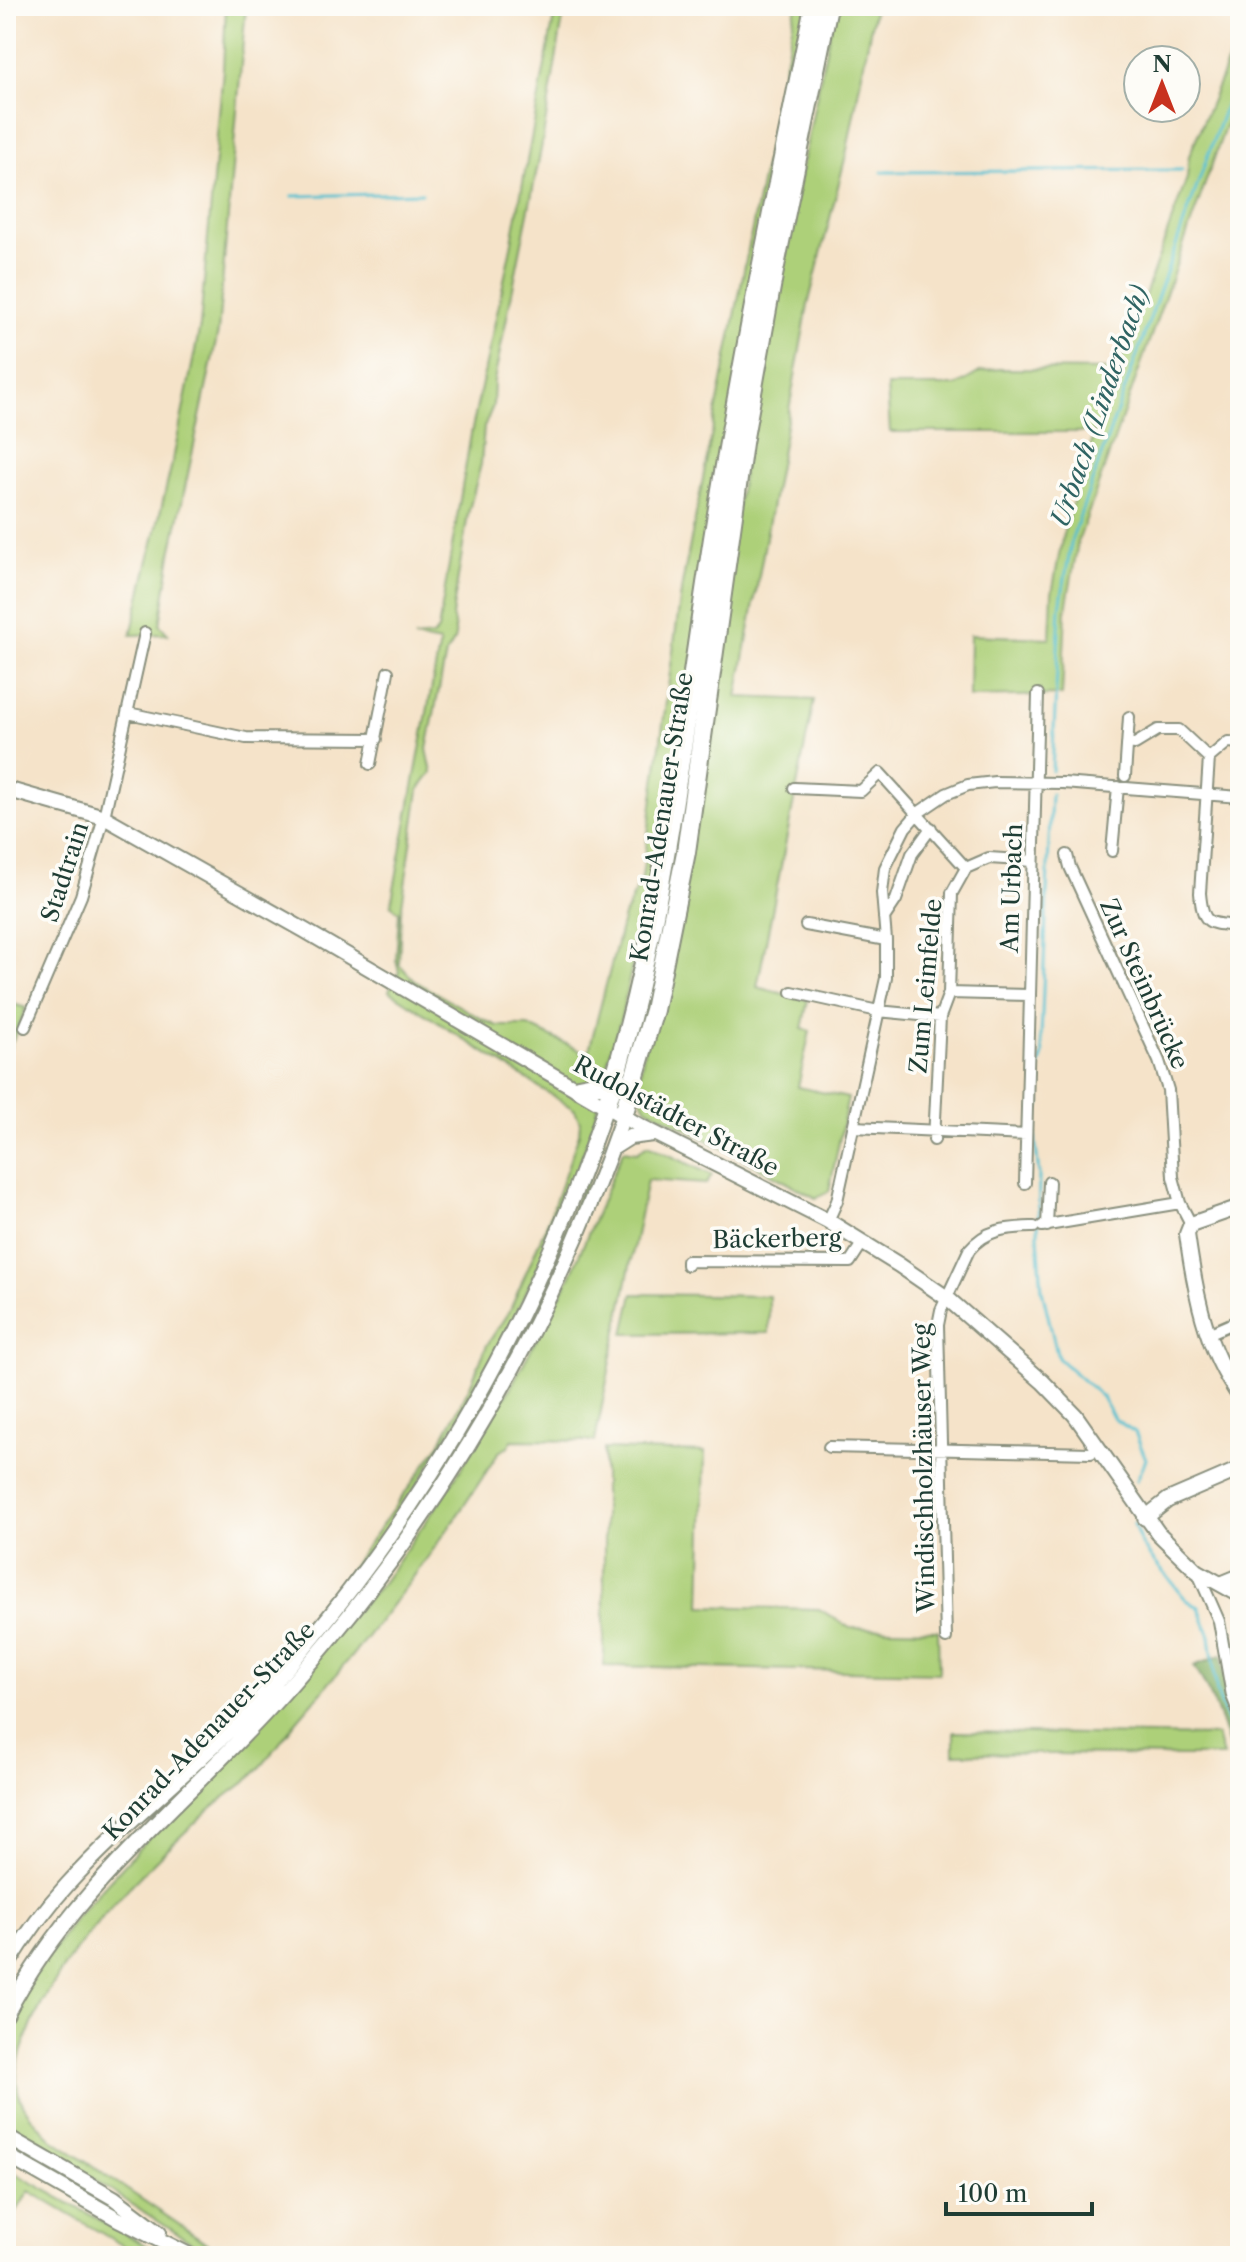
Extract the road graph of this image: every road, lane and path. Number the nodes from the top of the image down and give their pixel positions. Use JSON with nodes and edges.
{"nodes":[{"id":1,"x":814,"y":6,"type":"edge"},
{"id":2,"x":828,"y":6,"type":"edge"},
{"id":3,"x":145,"y":633,"type":"dead end"},
{"id":4,"x":388,"y":672,"type":"dead end"},
{"id":5,"x":1038,"y":694,"type":"dead end"},
{"id":6,"x":128,"y":713,"type":"junction"},
{"id":7,"x":1129,"y":717,"type":"dead end"},
{"id":8,"x":376,"y":739,"type":"junction"},
{"id":9,"x":1128,"y":743,"type":"junction"},
{"id":10,"x":1240,"y":743,"type":"edge"},
{"id":11,"x":1209,"y":758,"type":"junction"},
{"id":12,"x":370,"y":764,"type":"dead end"},
{"id":13,"x":1125,"y":776,"type":"dead end"},
{"id":14,"x":1035,"y":781,"type":"junction"},
{"id":15,"x":1118,"y":787,"type":"junction"},
{"id":16,"x":794,"y":788,"type":"dead end"},
{"id":17,"x":6,"y":789,"type":"edge"},
{"id":18,"x":1206,"y":795,"type":"junction"},
{"id":19,"x":1240,"y":797,"type":"edge"},
{"id":20,"x":918,"y":813,"type":"junction"},
{"id":21,"x":104,"y":817,"type":"junction"},
{"id":22,"x":931,"y":828,"type":"junction"},
{"id":23,"x":1112,"y":851,"type":"dead end"},
{"id":24,"x":1067,"y":855,"type":"dead end"},
{"id":25,"x":1033,"y":861,"type":"junction"},
{"id":26,"x":966,"y":868,"type":"junction"},
{"id":27,"x":884,"y":918,"type":"junction"},
{"id":28,"x":806,"y":925,"type":"dead end"},
{"id":29,"x":1240,"y":926,"type":"edge"},
{"id":30,"x":886,"y":940,"type":"junction"},
{"id":31,"x":792,"y":992,"type":"dead end"},
{"id":32,"x":949,"y":993,"type":"junction"},
{"id":33,"x":1029,"y":995,"type":"junction"},
{"id":34,"x":878,"y":1011,"type":"junction"},
{"id":35,"x":940,"y":1017,"type":"junction"},
{"id":36,"x":25,"y":1027,"type":"dead end"},
{"id":37,"x":616,"y":1072,"type":"junction"},
{"id":38,"x":578,"y":1088,"type":"junction"},
{"id":39,"x":606,"y":1106,"type":"junction"},
{"id":40,"x":623,"y":1116,"type":"junction"},
{"id":41,"x":854,"y":1127,"type":"junction"},
{"id":42,"x":653,"y":1134,"type":"junction"},
{"id":43,"x":1026,"y":1135,"type":"junction"},
{"id":44,"x":935,"y":1136,"type":"junction"},
{"id":45,"x":611,"y":1150,"type":"junction"},
{"id":46,"x":1049,"y":1182,"type":"dead end"},
{"id":47,"x":1025,"y":1183,"type":"dead end"},
{"id":48,"x":1180,"y":1203,"type":"junction"},
{"id":49,"x":1240,"y":1207,"type":"edge"},
{"id":50,"x":828,"y":1221,"type":"junction"},
{"id":51,"x":1191,"y":1224,"type":"junction"},
{"id":52,"x":1041,"y":1226,"type":"junction"},
{"id":53,"x":863,"y":1242,"type":"junction"},
{"id":54,"x":687,"y":1265,"type":"dead end"},
{"id":55,"x":947,"y":1298,"type":"junction"},
{"id":56,"x":1240,"y":1320,"type":"edge"},
{"id":57,"x":1208,"y":1334,"type":"junction"},
{"id":58,"x":1240,"y":1397,"type":"edge"},
{"id":59,"x":829,"y":1447,"type":"dead end"},
{"id":60,"x":1099,"y":1448,"type":"junction"},
{"id":61,"x":941,"y":1451,"type":"junction"},
{"id":62,"x":1240,"y":1469,"type":"edge"},
{"id":63,"x":1145,"y":1518,"type":"junction"},
{"id":64,"x":1197,"y":1571,"type":"junction"},
{"id":65,"x":1240,"y":1574,"type":"edge"},
{"id":66,"x":1218,"y":1583,"type":"junction"},
{"id":67,"x":1240,"y":1595,"type":"edge"},
{"id":68,"x":946,"y":1638,"type":"dead end"},
{"id":69,"x":1240,"y":1716,"type":"edge"},
{"id":70,"x":6,"y":1967,"type":"edge"},
{"id":71,"x":6,"y":2015,"type":"edge"},
{"id":72,"x":6,"y":2127,"type":"edge"},
{"id":73,"x":11,"y":2139,"type":"edge"},
{"id":74,"x":6,"y":2155,"type":"edge"},
{"id":75,"x":178,"y":2248,"type":"junction"},
{"id":76,"x":191,"y":2256,"type":"edge"}],
"edges":[{"from":1,"to":37,"type":"highway","name":"Konrad-Adenauer-Straße"},
{"from":2,"to":40,"type":"highway","name":"Konrad-Adenauer-Straße"},
{"from":3,"to":6,"type":"street","name":"Stadtrain"},
{"from":4,"to":8,"type":"street"},
{"from":5,"to":14,"type":"street","name":"Am Urbach"},
{"from":6,"to":8,"type":"street"},
{"from":6,"to":21,"type":"street","name":"Stadtrain"},
{"from":7,"to":9,"type":"street"},
{"from":8,"to":12,"type":"street"},
{"from":9,"to":11,"type":"street"},
{"from":9,"to":13,"type":"street"},
{"from":10,"to":11,"type":"street"},
{"from":11,"to":18,"type":"street"},
{"from":14,"to":15,"type":"street"},
{"from":14,"to":20,"type":"street"},
{"from":14,"to":25,"type":"street","name":"Am Urbach"},
{"from":15,"to":18,"type":"street"},
{"from":15,"to":23,"type":"street"},
{"from":16,"to":20,"type":"street"},
{"from":17,"to":21,"type":"main road","name":"Rudolstädter Straße"},
{"from":18,"to":19,"type":"street"},
{"from":18,"to":29,"type":"street"},
{"from":20,"to":22,"type":"street"},
{"from":20,"to":27,"type":"street"},
{"from":21,"to":36,"type":"street","name":"Stadtrain"},
{"from":21,"to":38,"type":"main road","name":"Rudolstädter Straße"},
{"from":22,"to":26,"type":"street"},
{"from":22,"to":27,"type":"street"},
{"from":24,"to":48,"type":"street","name":"Zur Steinbrücke"},
{"from":25,"to":26,"type":"street"},
{"from":25,"to":33,"type":"street","name":"Am Urbach"},
{"from":26,"to":32,"type":"street","name":"Zum Leimfelde"},
{"from":27,"to":30,"type":"street"},
{"from":28,"to":30,"type":"street"},
{"from":30,"to":34,"type":"street"},
{"from":31,"to":34,"type":"street"},
{"from":32,"to":33,"type":"street"},
{"from":32,"to":35,"type":"street","name":"Zum Leimfelde"},
{"from":33,"to":43,"type":"street","name":"Am Urbach"},
{"from":34,"to":35,"type":"street"},
{"from":34,"to":41,"type":"street"},
{"from":35,"to":44,"type":"street","name":"Zum Leimfelde"},
{"from":37,"to":38,"type":"highway"},
{"from":37,"to":39,"type":"highway","name":"Konrad-Adenauer-Straße"},
{"from":38,"to":39,"type":"main road","name":"Rudolstädter Straße"},
{"from":39,"to":40,"type":"main road","name":"Rudolstädter Straße"},
{"from":39,"to":70,"type":"main road","name":"Konrad-Adenauer-Straße"},
{"from":40,"to":42,"type":"main road","name":"Rudolstädter Straße"},
{"from":40,"to":45,"type":"main road","name":"Konrad-Adenauer-Straße"},
{"from":41,"to":44,"type":"street"},
{"from":41,"to":50,"type":"street"},
{"from":42,"to":45,"type":"main road"},
{"from":42,"to":50,"type":"main road","name":"Rudolstädter Straße"},
{"from":43,"to":44,"type":"street"},
{"from":43,"to":47,"type":"street","name":"Am Urbach"},
{"from":45,"to":71,"type":"main road","name":"Konrad-Adenauer-Straße"},
{"from":46,"to":52,"type":"street"},
{"from":48,"to":51,"type":"street","name":"Zur Steinbrücke"},
{"from":48,"to":52,"type":"street","name":"Windischholzhäuser Weg"},
{"from":49,"to":51,"type":"main road"},
{"from":50,"to":53,"type":"main road","name":"Rudolstädter Straße"},
{"from":51,"to":57,"type":"main road"},
{"from":52,"to":55,"type":"street","name":"Windischholzhäuser Weg"},
{"from":53,"to":54,"type":"street","name":"Bäckerberg"},
{"from":53,"to":55,"type":"main road","name":"Rudolstädter Straße"},
{"from":55,"to":60,"type":"main road","name":"Rudolstädter Straße"},
{"from":55,"to":61,"type":"street","name":"Windischholzhäuser Weg"},
{"from":56,"to":57,"type":"street"},
{"from":57,"to":58,"type":"main road"},
{"from":59,"to":61,"type":"street"},
{"from":60,"to":61,"type":"street"},
{"from":60,"to":63,"type":"main road","name":"Rudolstädter Straße"},
{"from":61,"to":68,"type":"street","name":"Windischholzhäuser Weg"},
{"from":62,"to":63,"type":"main road"},
{"from":63,"to":64,"type":"main road","name":"Rudolstädter Straße"},
{"from":64,"to":66,"type":"main road","name":"Rudolstädter Straße"},
{"from":64,"to":69,"type":"street"},
{"from":65,"to":66,"type":"street"},
{"from":66,"to":67,"type":"main road","name":"Rudolstädter Straße"},
{"from":72,"to":73,"type":"main road"},
{"from":73,"to":75,"type":"main road"},
{"from":74,"to":75,"type":"main road"},
{"from":75,"to":76,"type":"main road"}]}
